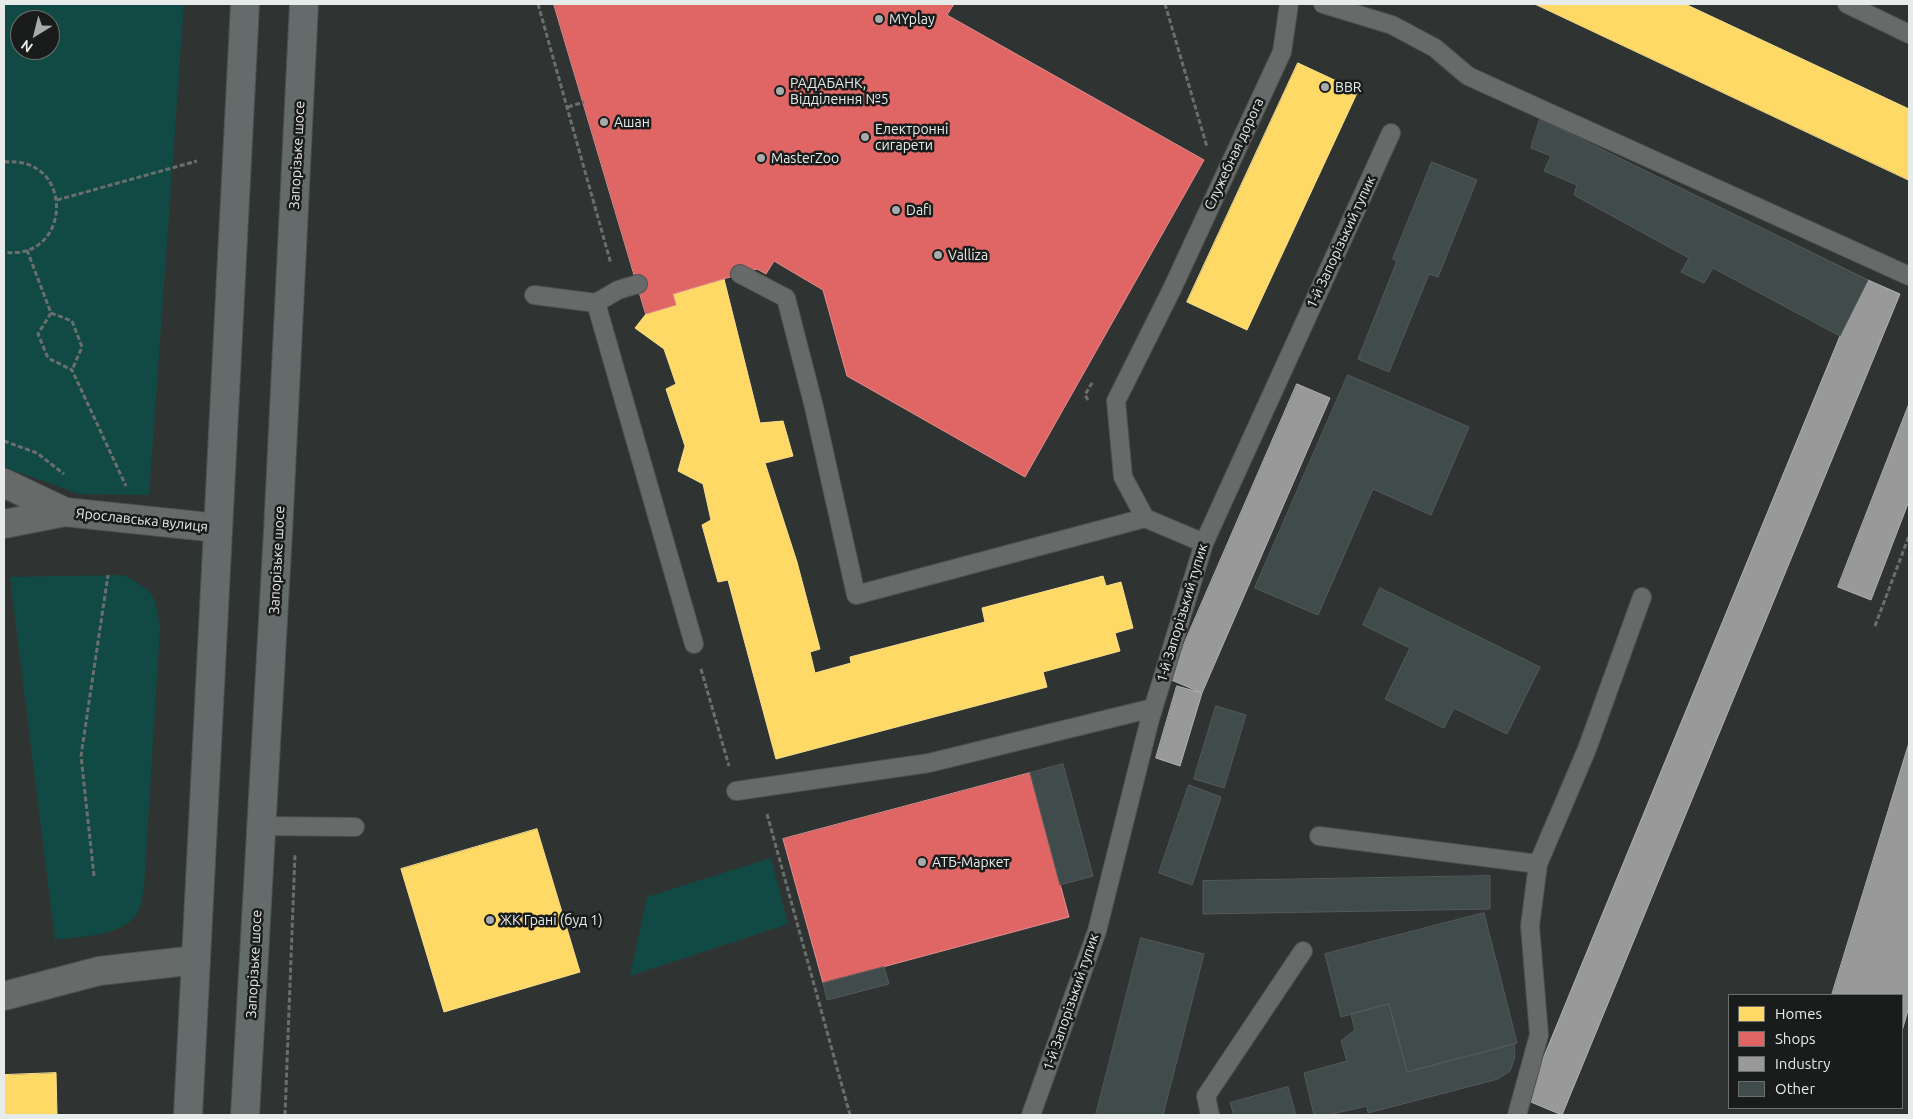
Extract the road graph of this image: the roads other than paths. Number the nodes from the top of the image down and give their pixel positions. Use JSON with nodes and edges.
{"nodes":[{"id":1,"x":245,"y":4,"type":"edge"},
{"id":2,"x":304,"y":4,"type":"edge"},
{"id":3,"x":1322,"y":4,"type":"edge"},
{"id":4,"x":1846,"y":4,"type":"edge"},
{"id":5,"x":1288,"y":10,"type":"edge"},
{"id":6,"x":1909,"y":34,"type":"edge"},
{"id":7,"x":1391,"y":133,"type":"dead end"},
{"id":8,"x":740,"y":274,"type":"dead end"},
{"id":9,"x":1909,"y":276,"type":"edge"},
{"id":10,"x":638,"y":284,"type":"dead end"},
{"id":11,"x":534,"y":295,"type":"dead end"},
{"id":12,"x":596,"y":303,"type":"junction"},
{"id":13,"x":4,"y":483,"type":"edge"},
{"id":14,"x":65,"y":512,"type":"junction"},
{"id":15,"x":1145,"y":518,"type":"junction"},
{"id":16,"x":4,"y":524,"type":"edge"},
{"id":17,"x":218,"y":528,"type":"junction"},
{"id":18,"x":1204,"y":543,"type":"junction"},
{"id":19,"x":1642,"y":597,"type":"dead end"},
{"id":20,"x":694,"y":644,"type":"road end"},
{"id":21,"x":1153,"y":708,"type":"junction"},
{"id":22,"x":736,"y":791,"type":"road end"},
{"id":23,"x":262,"y":826,"type":"junction"},
{"id":24,"x":355,"y":827,"type":"dead end"},
{"id":25,"x":1319,"y":836,"type":"dead end"},
{"id":26,"x":1538,"y":864,"type":"junction"},
{"id":27,"x":1303,"y":950,"type":"dead end"},
{"id":28,"x":196,"y":960,"type":"junction"},
{"id":29,"x":4,"y":996,"type":"edge"},
{"id":30,"x":188,"y":1115,"type":"edge"},
{"id":31,"x":245,"y":1115,"type":"edge"},
{"id":32,"x":1031,"y":1115,"type":"edge"},
{"id":33,"x":1210,"y":1115,"type":"edge"},
{"id":34,"x":1517,"y":1115,"type":"edge"}],
"edges":[{"from":1,"to":17,"type":"main road"},
{"from":2,"to":23,"type":"main road","name":"Запорізьке шосе"},
{"from":3,"to":9,"type":"lane"},
{"from":4,"to":6,"type":"lane"},
{"from":5,"to":15,"type":"lane","name":"Служебная дорога"},
{"from":7,"to":18,"type":"lane","name":"1-й Запорізький тупик"},
{"from":8,"to":15,"type":"lane"},
{"from":10,"to":12,"type":"lane"},
{"from":11,"to":12,"type":"lane"},
{"from":12,"to":20,"type":"lane"},
{"from":13,"to":14,"type":"street"},
{"from":14,"to":16,"type":"street"},
{"from":14,"to":17,"type":"street","name":"Ярославська вулиця"},
{"from":15,"to":18,"type":"lane"},
{"from":17,"to":28,"type":"main road"},
{"from":18,"to":21,"type":"lane","name":"1-й Запорізький тупик"},
{"from":19,"to":26,"type":"lane"},
{"from":21,"to":22,"type":"lane"},
{"from":21,"to":32,"type":"lane","name":"1-й Запорізький тупик"},
{"from":23,"to":24,"type":"lane"},
{"from":23,"to":31,"type":"main road","name":"Запорізьке шосе"},
{"from":25,"to":26,"type":"lane"},
{"from":26,"to":34,"type":"lane"},
{"from":27,"to":33,"type":"lane"},
{"from":28,"to":29,"type":"street"},
{"from":28,"to":30,"type":"main road"}]}
